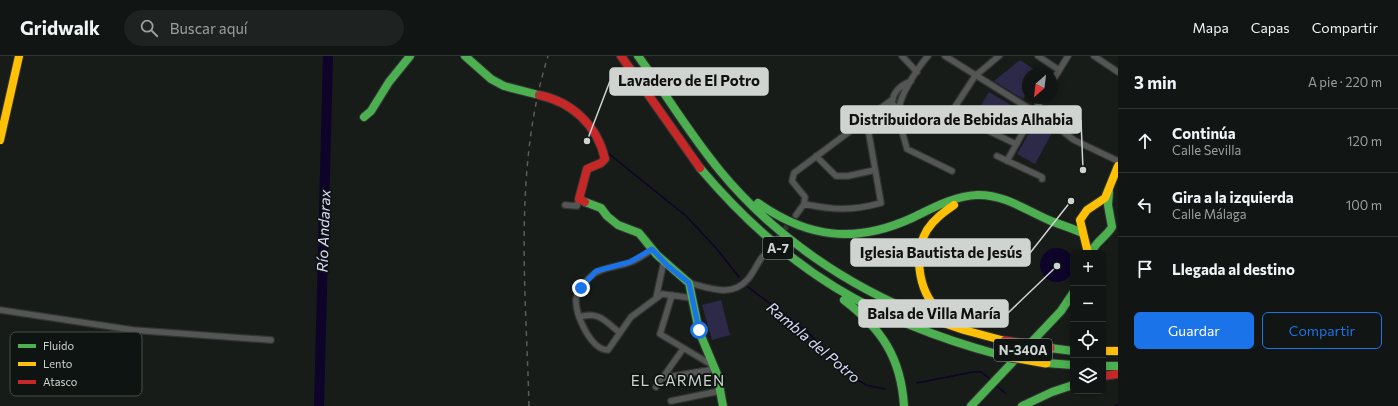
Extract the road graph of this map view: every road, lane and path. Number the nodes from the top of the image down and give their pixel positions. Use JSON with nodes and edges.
{"nodes":[{"id":1,"x":19,"y":56,"type":"edge"},
{"id":2,"x":410,"y":56,"type":"edge"},
{"id":3,"x":465,"y":56,"type":"edge"},
{"id":4,"x":621,"y":56,"type":"edge"},
{"id":5,"x":638,"y":56,"type":"edge"},
{"id":6,"x":902,"y":56,"type":"edge"},
{"id":7,"x":928,"y":56,"type":"edge"},
{"id":8,"x":945,"y":56,"type":"edge"},
{"id":9,"x":999,"y":56,"type":"edge"},
{"id":10,"x":1038,"y":56,"type":"edge"},
{"id":11,"x":1068,"y":56,"type":"edge"},
{"id":12,"x":1094,"y":56,"type":"edge"},
{"id":13,"x":1059,"y":70,"type":"joint"},
{"id":14,"x":917,"y":72,"type":"junction"},
{"id":15,"x":1118,"y":72,"type":"edge"},
{"id":16,"x":975,"y":76,"type":"junction"},
{"id":17,"x":911,"y":81,"type":"junction"},
{"id":18,"x":892,"y":99,"type":"junction"},
{"id":19,"x":1039,"y":104,"type":"edge"},
{"id":20,"x":898,"y":111,"type":"junction"},
{"id":21,"x":1034,"y":112,"type":"junction"},
{"id":22,"x":364,"y":117,"type":"dead end"},
{"id":23,"x":866,"y":117,"type":"junction"},
{"id":24,"x":0,"y":140,"type":"edge"},
{"id":25,"x":1016,"y":144,"type":"junction"},
{"id":26,"x":816,"y":156,"type":"junction"},
{"id":27,"x":997,"y":156,"type":"dead end"},
{"id":28,"x":1007,"y":161,"type":"junction"},
{"id":29,"x":1118,"y":161,"type":"edge"},
{"id":30,"x":1118,"y":166,"type":"edge"},
{"id":31,"x":875,"y":170,"type":"junction"},
{"id":32,"x":952,"y":171,"type":"dead end"},
{"id":33,"x":1042,"y":179,"type":"dead end"},
{"id":34,"x":1111,"y":186,"type":"junction"},
{"id":35,"x":736,"y":189,"type":"junction"},
{"id":36,"x":980,"y":196,"type":"junction"},
{"id":37,"x":579,"y":199,"type":"junction"},
{"id":38,"x":565,"y":204,"type":"dead end"},
{"id":39,"x":804,"y":204,"type":"junction"},
{"id":40,"x":1085,"y":212,"type":"junction"},
{"id":41,"x":796,"y":215,"type":"tunnel mouth"},
{"id":42,"x":1109,"y":216,"type":"junction"},
{"id":43,"x":1045,"y":217,"type":"junction"},
{"id":44,"x":1083,"y":235,"type":"junction"},
{"id":45,"x":1102,"y":239,"type":"junction"},
{"id":46,"x":652,"y":249,"type":"junction"},
{"id":47,"x":1088,"y":250,"type":"edge"},
{"id":48,"x":1091,"y":250,"type":"edge"},
{"id":49,"x":762,"y":257,"type":"tunnel mouth"},
{"id":50,"x":664,"y":261,"type":"junction"},
{"id":51,"x":817,"y":277,"type":"junction"},
{"id":52,"x":689,"y":283,"type":"junction"},
{"id":53,"x":672,"y":295,"type":"junction"},
{"id":54,"x":656,"y":298,"type":"junction"},
{"id":55,"x":692,"y":298,"type":"junction"},
{"id":56,"x":1070,"y":298,"type":"edge"},
{"id":57,"x":0,"y":310,"type":"edge"},
{"id":58,"x":579,"y":317,"type":"junction"},
{"id":59,"x":620,"y":333,"type":"junction"},
{"id":60,"x":987,"y":337,"type":"junction"},
{"id":61,"x":272,"y":340,"type":"dead end"},
{"id":62,"x":683,"y":349,"type":"junction"},
{"id":63,"x":1070,"y":351,"type":"edge"},
{"id":64,"x":1106,"y":351,"type":"edge"},
{"id":65,"x":1118,"y":351,"type":"edge"},
{"id":66,"x":1070,"y":365,"type":"edge"},
{"id":67,"x":1106,"y":366,"type":"edge"},
{"id":68,"x":1118,"y":366,"type":"edge"},
{"id":69,"x":713,"y":367,"type":"junction"},
{"id":70,"x":1118,"y":374,"type":"edge"},
{"id":71,"x":1106,"y":376,"type":"edge"},
{"id":72,"x":662,"y":378,"type":"junction"},
{"id":73,"x":1070,"y":386,"type":"edge"},
{"id":74,"x":656,"y":387,"type":"dead end"},
{"id":75,"x":720,"y":391,"type":"junction"},
{"id":76,"x":671,"y":401,"type":"dead end"},
{"id":77,"x":723,"y":406,"type":"edge"},
{"id":78,"x":904,"y":406,"type":"edge"},
{"id":79,"x":971,"y":406,"type":"edge"},
{"id":80,"x":1022,"y":406,"type":"edge"}],
"edges":[{"from":1,"to":24,"type":"main road"},
{"from":2,"to":22,"type":"main road"},
{"from":3,"to":37,"type":"main road"},
{"from":4,"to":51,"type":"main road","number":"A-7"},
{"from":5,"to":35,"type":"main road","number":"A-7"},
{"from":6,"to":14,"type":"street"},
{"from":7,"to":14,"type":"street"},
{"from":8,"to":16,"type":"street"},
{"from":9,"to":16,"type":"street"},
{"from":10,"to":13,"type":"street"},
{"from":11,"to":13,"type":"street"},
{"from":12,"to":15,"type":"street"},
{"from":14,"to":17,"type":"street"},
{"from":16,"to":21,"type":"street"},
{"from":16,"to":25,"type":"street"},
{"from":17,"to":18,"type":"street"},
{"from":17,"to":20,"type":"street"},
{"from":18,"to":20,"type":"street"},
{"from":18,"to":23,"type":"street"},
{"from":19,"to":21,"type":"street"},
{"from":20,"to":32,"type":"street"},
{"from":21,"to":25,"type":"street"},
{"from":21,"to":29,"type":"street"},
{"from":23,"to":26,"type":"street"},
{"from":23,"to":31,"type":"street"},
{"from":25,"to":28,"type":"street"},
{"from":26,"to":31,"type":"street"},
{"from":26,"to":39,"type":"street"},
{"from":27,"to":28,"type":"street"},
{"from":28,"to":33,"type":"street"},
{"from":30,"to":34,"type":"main road"},
{"from":31,"to":39,"type":"street"},
{"from":34,"to":40,"type":"main road"},
{"from":34,"to":42,"type":"main road"},
{"from":35,"to":36,"type":"main road"},
{"from":35,"to":60,"type":"main road","number":"A-7"},
{"from":36,"to":43,"type":"main road"},
{"from":36,"to":60,"type":"main road"},
{"from":37,"to":38,"type":"street"},
{"from":37,"to":46,"type":"main road"},
{"from":39,"to":41,"type":"street"},
{"from":40,"to":42,"type":"main road"},
{"from":40,"to":43,"type":"main road"},
{"from":40,"to":44,"type":"main road"},
{"from":42,"to":45,"type":"main road"},
{"from":43,"to":44,"type":"main road"},
{"from":44,"to":45,"type":"main road"},
{"from":44,"to":47,"type":"main road"},
{"from":45,"to":48,"type":"main road"},
{"from":46,"to":50,"type":"main road"},
{"from":46,"to":58,"type":"street"},
{"from":49,"to":52,"type":"street"},
{"from":50,"to":52,"type":"main road"},
{"from":50,"to":54,"type":"street"},
{"from":51,"to":66,"type":"main road","number":"A-7","bridge":true},
{"from":51,"to":78,"type":"main road"},
{"from":52,"to":55,"type":"main road"},
{"from":53,"to":54,"type":"street"},
{"from":53,"to":55,"type":"street"},
{"from":53,"to":62,"type":"street"},
{"from":54,"to":59,"type":"street"},
{"from":55,"to":69,"type":"main road"},
{"from":56,"to":79,"type":"main road","number":"N-340A"},
{"from":57,"to":61,"type":"street"},
{"from":58,"to":59,"type":"street"},
{"from":58,"to":59,"type":"street"},
{"from":60,"to":63,"type":"main road","number":"A-7","bridge":true},
{"from":62,"to":69,"type":"street"},
{"from":62,"to":72,"type":"street"},
{"from":64,"to":65,"type":"main road"},
{"from":67,"to":68,"type":"main road"},
{"from":69,"to":72,"type":"street"},
{"from":69,"to":75,"type":"main road"},
{"from":70,"to":71,"type":"main road"},
{"from":72,"to":74,"type":"street"},
{"from":73,"to":80,"type":"main road"},
{"from":75,"to":76,"type":"street"},
{"from":75,"to":77,"type":"main road"}]}
